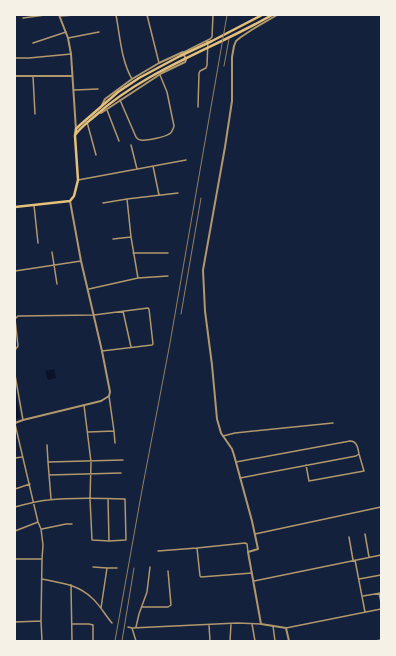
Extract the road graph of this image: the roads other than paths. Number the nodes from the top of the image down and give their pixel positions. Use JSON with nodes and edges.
{"nodes":[{"id":1,"x":45,"y":15,"type":"edge"},
{"id":2,"x":75,"y":15,"type":"edge"},
{"id":3,"x":116,"y":15,"type":"edge"},
{"id":4,"x":147,"y":15,"type":"edge"},
{"id":5,"x":213,"y":15,"type":"edge"},
{"id":6,"x":262,"y":15,"type":"edge"},
{"id":7,"x":272,"y":15,"type":"edge"},
{"id":8,"x":277,"y":15,"type":"edge"},
{"id":9,"x":60,"y":16,"type":"edge"},
{"id":10,"x":23,"y":18,"type":"dead end"},
{"id":11,"x":66,"y":32,"type":"junction"},
{"id":12,"x":99,"y":32,"type":"dead end"},
{"id":13,"x":68,"y":38,"type":"junction"},
{"id":14,"x":208,"y":40,"type":"junction"},
{"id":15,"x":32,"y":43,"type":"dead end"},
{"id":16,"x":183,"y":52,"type":"junction"},
{"id":17,"x":71,"y":54,"type":"junction"},
{"id":18,"x":15,"y":58,"type":"edge"},
{"id":19,"x":159,"y":63,"type":"junction"},
{"id":20,"x":160,"y":75,"type":"junction"},
{"id":21,"x":15,"y":76,"type":"edge"},
{"id":22,"x":33,"y":76,"type":"junction"},
{"id":23,"x":72,"y":76,"type":"junction"},
{"id":24,"x":132,"y":79,"type":"junction"},
{"id":25,"x":98,"y":88,"type":"dead end"},
{"id":26,"x":73,"y":90,"type":"junction"},
{"id":27,"x":119,"y":94,"type":"junction"},
{"id":28,"x":120,"y":100,"type":"junction"},
{"id":29,"x":102,"y":106,"type":"junction"},
{"id":30,"x":198,"y":107,"type":"dead end"},
{"id":31,"x":107,"y":110,"type":"junction"},
{"id":32,"x":35,"y":114,"type":"dead end"},
{"id":33,"x":94,"y":116,"type":"junction"},
{"id":34,"x":87,"y":122,"type":"junction"},
{"id":35,"x":77,"y":131,"type":"junction"},
{"id":36,"x":119,"y":141,"type":"dead end"},
{"id":37,"x":131,"y":145,"type":"dead end"},
{"id":38,"x":96,"y":155,"type":"dead end"},
{"id":39,"x":186,"y":160,"type":"dead end"},
{"id":40,"x":153,"y":166,"type":"junction"},
{"id":41,"x":136,"y":169,"type":"junction"},
{"id":42,"x":78,"y":180,"type":"junction"},
{"id":43,"x":178,"y":193,"type":"dead end"},
{"id":44,"x":159,"y":195,"type":"junction"},
{"id":45,"x":127,"y":199,"type":"junction"},
{"id":46,"x":70,"y":201,"type":"junction"},
{"id":47,"x":103,"y":203,"type":"dead end"},
{"id":48,"x":34,"y":205,"type":"junction"},
{"id":49,"x":15,"y":207,"type":"edge"},
{"id":50,"x":131,"y":237,"type":"junction"},
{"id":51,"x":113,"y":239,"type":"dead end"},
{"id":52,"x":38,"y":243,"type":"dead end"},
{"id":53,"x":52,"y":252,"type":"dead end"},
{"id":54,"x":133,"y":253,"type":"junction"},
{"id":55,"x":168,"y":253,"type":"dead end"},
{"id":56,"x":81,"y":261,"type":"junction"},
{"id":57,"x":54,"y":266,"type":"junction"},
{"id":58,"x":15,"y":272,"type":"edge"},
{"id":59,"x":168,"y":276,"type":"dead end"},
{"id":60,"x":138,"y":278,"type":"junction"},
{"id":61,"x":56,"y":284,"type":"dead end"},
{"id":62,"x":89,"y":289,"type":"junction"},
{"id":63,"x":123,"y":311,"type":"junction"},
{"id":64,"x":94,"y":315,"type":"junction"},
{"id":65,"x":131,"y":348,"type":"junction"},
{"id":66,"x":15,"y":350,"type":"edge"},
{"id":67,"x":102,"y":350,"type":"junction"},
{"id":68,"x":15,"y":375,"type":"edge"},
{"id":69,"x":109,"y":396,"type":"junction"},
{"id":70,"x":84,"y":406,"type":"junction"},
{"id":71,"x":24,"y":420,"type":"junction"},
{"id":72,"x":333,"y":423,"type":"dead end"},
{"id":73,"x":15,"y":424,"type":"edge"},
{"id":74,"x":114,"y":431,"type":"junction"},
{"id":75,"x":88,"y":432,"type":"junction"},
{"id":76,"x":223,"y":436,"type":"junction"},
{"id":77,"x":115,"y":443,"type":"dead end"},
{"id":78,"x":47,"y":445,"type":"dead end"},
{"id":79,"x":359,"y":454,"type":"junction"},
{"id":80,"x":22,"y":457,"type":"junction"},
{"id":81,"x":15,"y":458,"type":"edge"},
{"id":82,"x":123,"y":460,"type":"dead end"},
{"id":83,"x":48,"y":462,"type":"junction"},
{"id":84,"x":91,"y":462,"type":"junction"},
{"id":85,"x":236,"y":462,"type":"junction"},
{"id":86,"x":306,"y":465,"type":"junction"},
{"id":87,"x":121,"y":473,"type":"dead end"},
{"id":88,"x":90,"y":474,"type":"junction"},
{"id":89,"x":49,"y":476,"type":"junction"},
{"id":90,"x":240,"y":478,"type":"junction"},
{"id":91,"x":30,"y":484,"type":"junction"},
{"id":92,"x":15,"y":489,"type":"edge"},
{"id":93,"x":108,"y":498,"type":"junction"},
{"id":94,"x":90,"y":499,"type":"junction"},
{"id":95,"x":51,"y":500,"type":"junction"},
{"id":96,"x":34,"y":502,"type":"junction"},
{"id":97,"x":15,"y":507,"type":"edge"},
{"id":98,"x":381,"y":507,"type":"edge"},
{"id":99,"x":38,"y":522,"type":"junction"},
{"id":100,"x":72,"y":524,"type":"dead end"},
{"id":101,"x":41,"y":529,"type":"junction"},
{"id":102,"x":15,"y":531,"type":"edge"},
{"id":103,"x":256,"y":534,"type":"junction"},
{"id":104,"x":365,"y":534,"type":"dead end"},
{"id":105,"x":349,"y":537,"type":"dead end"},
{"id":106,"x":110,"y":541,"type":"junction"},
{"id":107,"x":197,"y":548,"type":"junction"},
{"id":108,"x":158,"y":552,"type":"dead end"},
{"id":109,"x":248,"y":552,"type":"junction"},
{"id":110,"x":381,"y":554,"type":"edge"},
{"id":111,"x":369,"y":557,"type":"junction"},
{"id":112,"x":15,"y":559,"type":"edge"},
{"id":113,"x":42,"y":559,"type":"junction"},
{"id":114,"x":354,"y":560,"type":"junction"},
{"id":115,"x":93,"y":567,"type":"dead end"},
{"id":116,"x":150,"y":567,"type":"dead end"},
{"id":117,"x":107,"y":568,"type":"junction"},
{"id":118,"x":117,"y":568,"type":"dead end"},
{"id":119,"x":168,"y":571,"type":"dead end"},
{"id":120,"x":252,"y":573,"type":"junction"},
{"id":121,"x":381,"y":575,"type":"edge"},
{"id":122,"x":42,"y":579,"type":"junction"},
{"id":123,"x":359,"y":579,"type":"junction"},
{"id":124,"x":254,"y":581,"type":"junction"},
{"id":125,"x":71,"y":585,"type":"junction"},
{"id":126,"x":380,"y":593,"type":"edge"},
{"id":127,"x":362,"y":596,"type":"junction"},
{"id":128,"x":381,"y":602,"type":"edge"},
{"id":129,"x":142,"y":607,"type":"junction"},
{"id":130,"x":101,"y":609,"type":"junction"},
{"id":131,"x":381,"y":609,"type":"edge"},
{"id":132,"x":366,"y":612,"type":"junction"},
{"id":133,"x":41,"y":621,"type":"junction"},
{"id":134,"x":15,"y":622,"type":"edge"},
{"id":135,"x":112,"y":623,"type":"dead end"},
{"id":136,"x":72,"y":624,"type":"junction"},
{"id":137,"x":231,"y":624,"type":"junction"},
{"id":138,"x":252,"y":624,"type":"junction"},
{"id":139,"x":261,"y":624,"type":"junction"},
{"id":140,"x":209,"y":625,"type":"junction"},
{"id":141,"x":273,"y":626,"type":"junction"},
{"id":142,"x":128,"y":628,"type":"dead end"},
{"id":143,"x":132,"y":628,"type":"junction"},
{"id":144,"x":136,"y":628,"type":"junction"},
{"id":145,"x":286,"y":628,"type":"junction"},
{"id":146,"x":381,"y":640,"type":"edge"},
{"id":147,"x":42,"y":641,"type":"edge"},
{"id":148,"x":72,"y":641,"type":"edge"},
{"id":149,"x":93,"y":641,"type":"edge"},
{"id":150,"x":136,"y":641,"type":"edge"},
{"id":151,"x":210,"y":641,"type":"edge"},
{"id":152,"x":230,"y":641,"type":"edge"},
{"id":153,"x":254,"y":641,"type":"edge"},
{"id":154,"x":275,"y":641,"type":"edge"},
{"id":155,"x":289,"y":641,"type":"edge"},
{"id":156,"x":375,"y":641,"type":"edge"}],
"edges":[{"from":1,"to":10,"type":"street"},
{"from":2,"to":9,"type":"street"},
{"from":3,"to":24,"type":"street"},
{"from":4,"to":19,"type":"street"},
{"from":5,"to":14,"type":"street"},
{"from":6,"to":27,"type":"main road"},
{"from":7,"to":27,"type":"main road"},
{"from":8,"to":76,"type":"street"},
{"from":9,"to":11,"type":"street"},
{"from":11,"to":13,"type":"street"},
{"from":11,"to":15,"type":"street"},
{"from":12,"to":13,"type":"street"},
{"from":13,"to":17,"type":"street"},
{"from":14,"to":16,"type":"street"},
{"from":14,"to":30,"type":"street"},
{"from":16,"to":19,"type":"street"},
{"from":16,"to":20,"type":"street"},
{"from":17,"to":18,"type":"street"},
{"from":17,"to":23,"type":"street"},
{"from":19,"to":24,"type":"street"},
{"from":20,"to":28,"type":"street"},
{"from":20,"to":28,"type":"street"},
{"from":21,"to":22,"type":"street"},
{"from":22,"to":23,"type":"street"},
{"from":22,"to":32,"type":"street"},
{"from":23,"to":26,"type":"street"},
{"from":24,"to":29,"type":"street"},
{"from":25,"to":26,"type":"street"},
{"from":26,"to":35,"type":"street"},
{"from":27,"to":29,"type":"main road"},
{"from":27,"to":33,"type":"main road"},
{"from":28,"to":31,"type":"street"},
{"from":29,"to":35,"type":"main road"},
{"from":31,"to":33,"type":"street"},
{"from":31,"to":36,"type":"street"},
{"from":33,"to":34,"type":"main road"},
{"from":34,"to":35,"type":"main road"},
{"from":34,"to":38,"type":"street"},
{"from":35,"to":42,"type":"main road"},
{"from":37,"to":41,"type":"street"},
{"from":39,"to":40,"type":"street"},
{"from":40,"to":41,"type":"street"},
{"from":40,"to":44,"type":"street"},
{"from":41,"to":42,"type":"street"},
{"from":42,"to":46,"type":"main road"},
{"from":43,"to":44,"type":"street"},
{"from":44,"to":45,"type":"street"},
{"from":45,"to":47,"type":"street"},
{"from":45,"to":50,"type":"street"},
{"from":46,"to":48,"type":"main road"},
{"from":46,"to":56,"type":"street"},
{"from":48,"to":49,"type":"main road"},
{"from":48,"to":52,"type":"street"},
{"from":50,"to":51,"type":"street"},
{"from":50,"to":54,"type":"street"},
{"from":53,"to":57,"type":"street"},
{"from":54,"to":55,"type":"street"},
{"from":54,"to":60,"type":"street"},
{"from":56,"to":57,"type":"street"},
{"from":56,"to":62,"type":"street"},
{"from":57,"to":58,"type":"street"},
{"from":57,"to":61,"type":"street"},
{"from":59,"to":60,"type":"street"},
{"from":60,"to":62,"type":"street"},
{"from":62,"to":64,"type":"street"},
{"from":63,"to":64,"type":"street"},
{"from":63,"to":65,"type":"street"},
{"from":63,"to":65,"type":"street"},
{"from":64,"to":66,"type":"street"},
{"from":64,"to":67,"type":"street"},
{"from":65,"to":67,"type":"street"},
{"from":67,"to":69,"type":"street"},
{"from":68,"to":71,"type":"street"},
{"from":69,"to":70,"type":"street"},
{"from":69,"to":74,"type":"street"},
{"from":70,"to":71,"type":"street"},
{"from":70,"to":75,"type":"street"},
{"from":71,"to":73,"type":"street"},
{"from":72,"to":76,"type":"street"},
{"from":73,"to":80,"type":"street"},
{"from":74,"to":75,"type":"street"},
{"from":74,"to":77,"type":"street"},
{"from":75,"to":84,"type":"street"},
{"from":76,"to":85,"type":"street"},
{"from":78,"to":83,"type":"street"},
{"from":79,"to":85,"type":"street"},
{"from":79,"to":86,"type":"street"},
{"from":79,"to":86,"type":"street"},
{"from":80,"to":81,"type":"street"},
{"from":80,"to":91,"type":"street"},
{"from":82,"to":84,"type":"street"},
{"from":83,"to":84,"type":"street"},
{"from":83,"to":89,"type":"street"},
{"from":84,"to":88,"type":"street"},
{"from":85,"to":90,"type":"street"},
{"from":86,"to":90,"type":"street"},
{"from":87,"to":88,"type":"street"},
{"from":88,"to":89,"type":"street"},
{"from":88,"to":94,"type":"street"},
{"from":89,"to":95,"type":"street"},
{"from":90,"to":103,"type":"street"},
{"from":91,"to":92,"type":"street"},
{"from":91,"to":96,"type":"street"},
{"from":93,"to":94,"type":"street"},
{"from":93,"to":106,"type":"street"},
{"from":93,"to":106,"type":"street"},
{"from":94,"to":95,"type":"street"},
{"from":94,"to":106,"type":"street"},
{"from":95,"to":96,"type":"street"},
{"from":96,"to":97,"type":"street"},
{"from":96,"to":99,"type":"street"},
{"from":98,"to":103,"type":"street"},
{"from":99,"to":101,"type":"street"},
{"from":99,"to":102,"type":"street"},
{"from":100,"to":101,"type":"street"},
{"from":101,"to":113,"type":"street"},
{"from":103,"to":109,"type":"street"},
{"from":104,"to":111,"type":"street"},
{"from":105,"to":114,"type":"street"},
{"from":107,"to":108,"type":"street"},
{"from":107,"to":109,"type":"street"},
{"from":107,"to":120,"type":"street"},
{"from":109,"to":120,"type":"street"},
{"from":110,"to":111,"type":"street"},
{"from":111,"to":114,"type":"street"},
{"from":112,"to":113,"type":"street"},
{"from":113,"to":122,"type":"street"},
{"from":114,"to":123,"type":"street"},
{"from":114,"to":124,"type":"street"},
{"from":115,"to":117,"type":"street"},
{"from":116,"to":129,"type":"street"},
{"from":117,"to":118,"type":"street"},
{"from":117,"to":130,"type":"street"},
{"from":119,"to":129,"type":"street"},
{"from":120,"to":124,"type":"street"},
{"from":121,"to":123,"type":"street"},
{"from":122,"to":125,"type":"street"},
{"from":122,"to":133,"type":"street"},
{"from":123,"to":127,"type":"street"},
{"from":124,"to":139,"type":"street"},
{"from":125,"to":130,"type":"street"},
{"from":125,"to":136,"type":"street"},
{"from":126,"to":127,"type":"street"},
{"from":126,"to":128,"type":"street"},
{"from":127,"to":132,"type":"street"},
{"from":129,"to":144,"type":"street"},
{"from":130,"to":135,"type":"street"},
{"from":131,"to":132,"type":"street"},
{"from":132,"to":145,"type":"street"},
{"from":133,"to":134,"type":"street"},
{"from":133,"to":147,"type":"street"},
{"from":136,"to":148,"type":"street"},
{"from":136,"to":149,"type":"street"},
{"from":137,"to":138,"type":"street"},
{"from":137,"to":140,"type":"street"},
{"from":137,"to":152,"type":"street"},
{"from":138,"to":139,"type":"street"},
{"from":138,"to":153,"type":"street"},
{"from":139,"to":141,"type":"street"},
{"from":140,"to":144,"type":"street"},
{"from":140,"to":151,"type":"street"},
{"from":141,"to":145,"type":"street"},
{"from":141,"to":154,"type":"street"},
{"from":142,"to":143,"type":"street"},
{"from":143,"to":144,"type":"street"},
{"from":143,"to":150,"type":"street"},
{"from":145,"to":155,"type":"street"},
{"from":146,"to":156,"type":"street"}]}
